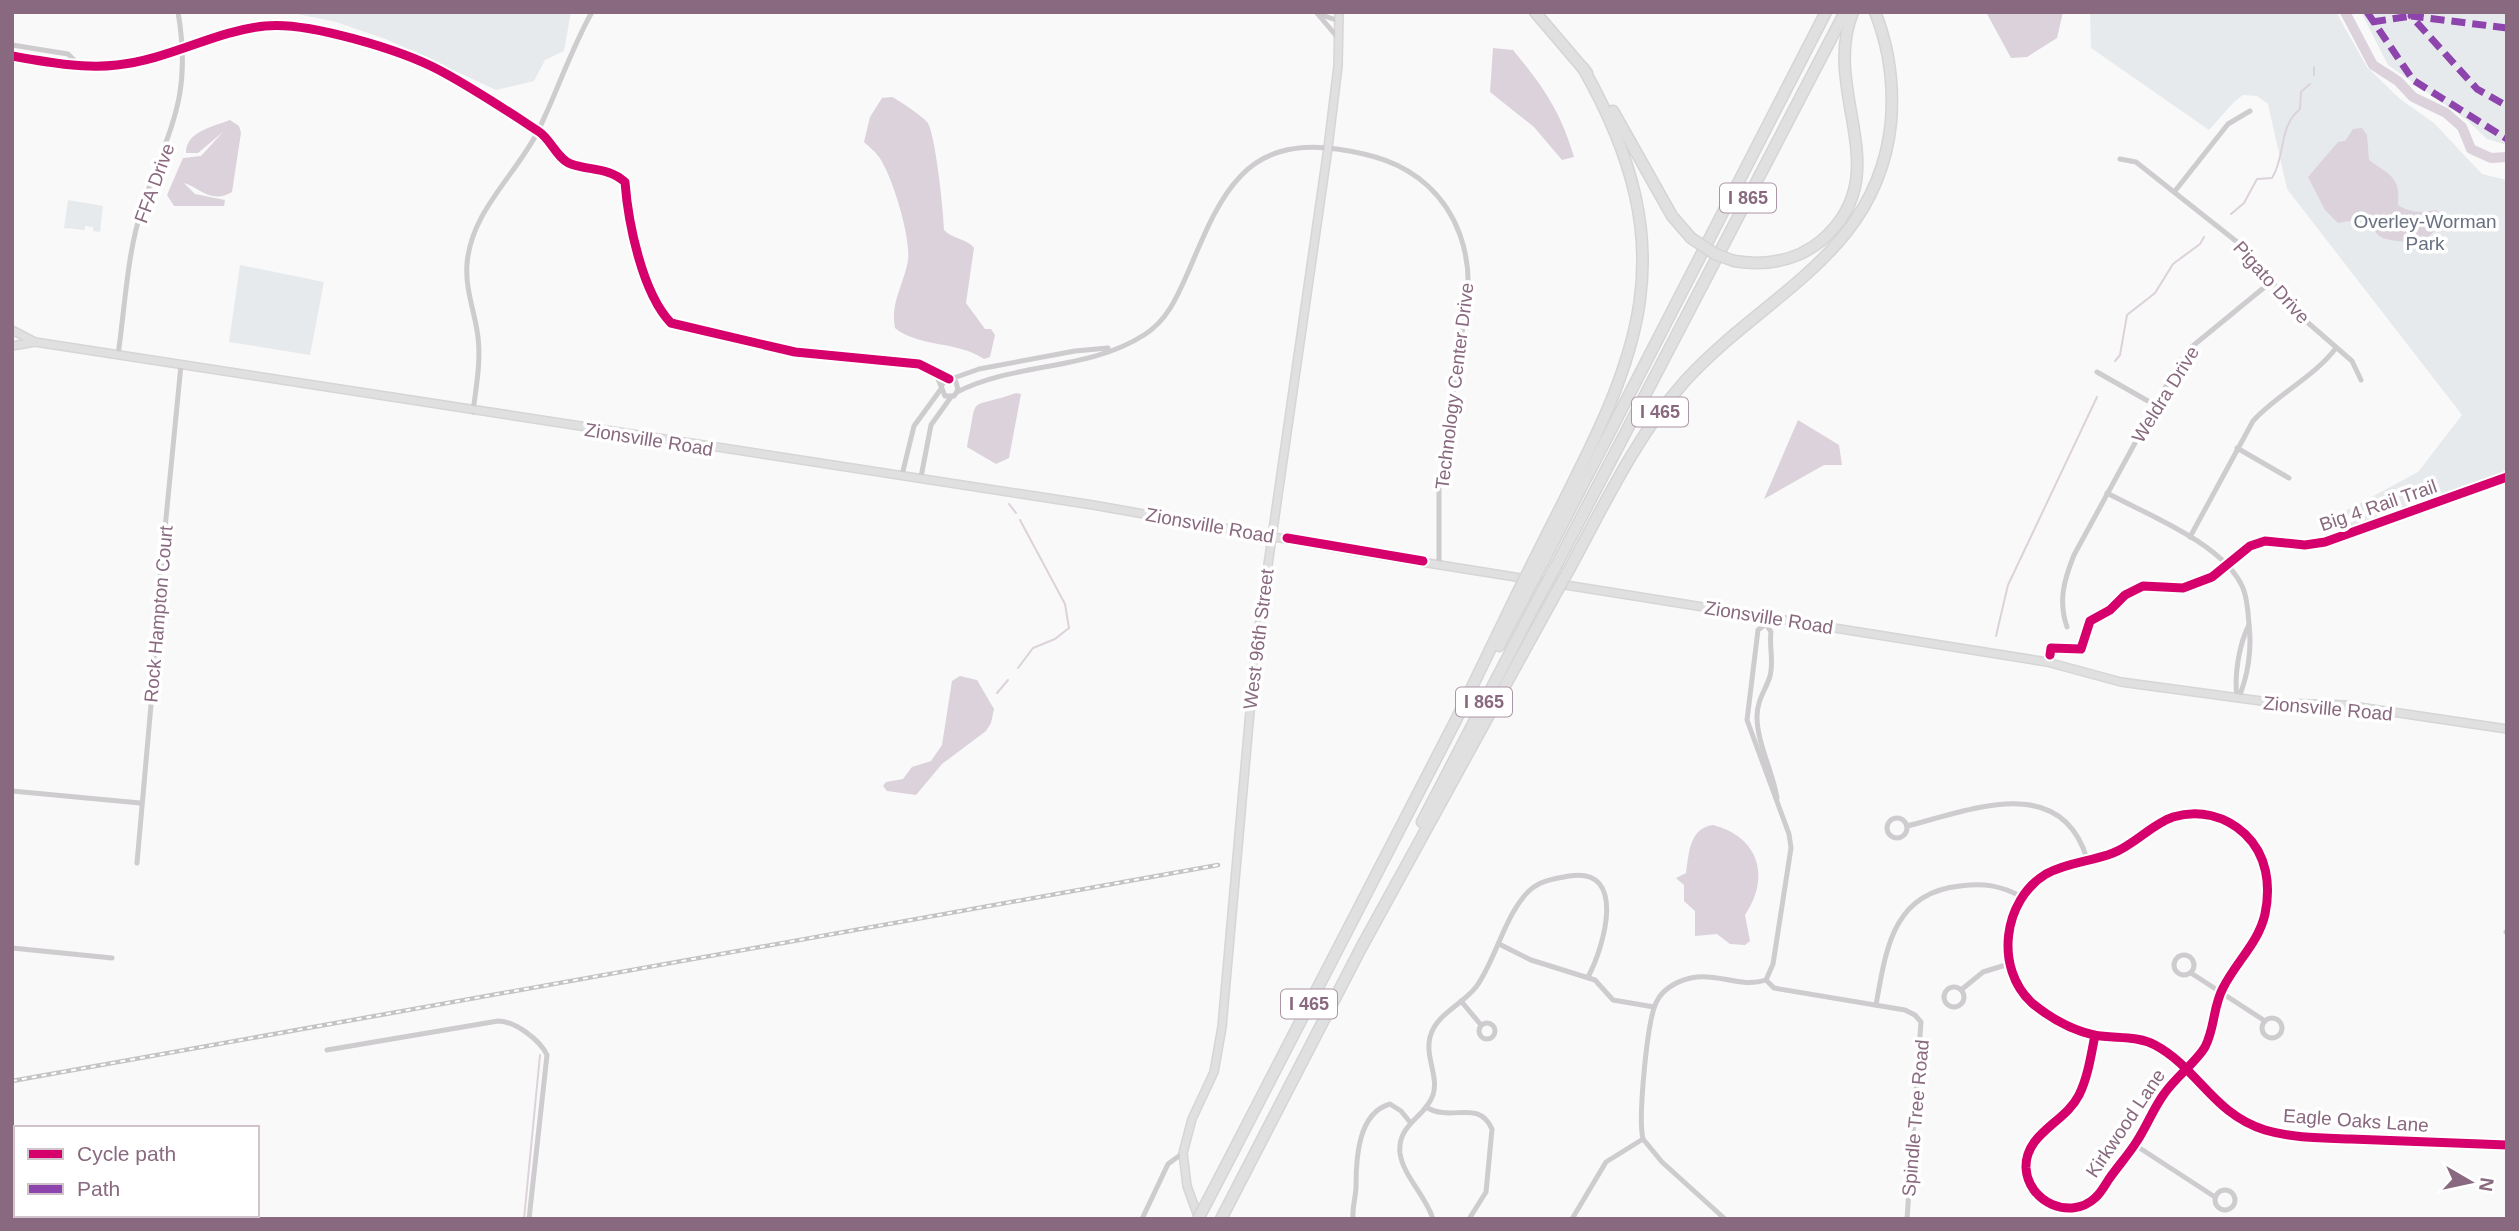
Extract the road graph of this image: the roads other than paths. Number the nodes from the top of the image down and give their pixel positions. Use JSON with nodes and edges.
{"nodes":[{"id":1,"x":178,"y":12,"type":"edge"},
{"id":2,"x":593,"y":12,"type":"edge"},
{"id":3,"x":1535,"y":12,"type":"edge"},
{"id":4,"x":1826,"y":12,"type":"edge"},
{"id":5,"x":1845,"y":12,"type":"edge"},
{"id":6,"x":1853,"y":12,"type":"edge"},
{"id":7,"x":1875,"y":12,"type":"edge"},
{"id":8,"x":1318,"y":13,"type":"edge"},
{"id":9,"x":1339,"y":17,"type":"edge"},
{"id":10,"x":1339,"y":39,"type":"junction"},
{"id":11,"x":12,"y":46,"type":"edge"},
{"id":12,"x":185,"y":49,"type":"junction"},
{"id":13,"x":12,"y":56,"type":"edge"},
{"id":14,"x":77,"y":63,"type":"junction"},
{"id":15,"x":1583,"y":68,"type":"junction"},
{"id":16,"x":2250,"y":111,"type":"dead end"},
{"id":17,"x":538,"y":130,"type":"junction"},
{"id":18,"x":1328,"y":148,"type":"junction"},
{"id":19,"x":2120,"y":159,"type":"dead end"},
{"id":20,"x":2175,"y":191,"type":"junction"},
{"id":21,"x":2272,"y":281,"type":"junction"},
{"id":22,"x":12,"y":330,"type":"edge"},
{"id":23,"x":35,"y":342,"type":"junction"},
{"id":24,"x":12,"y":346,"type":"edge"},
{"id":25,"x":1115,"y":348,"type":"junction"},
{"id":26,"x":2336,"y":348,"type":"junction"},
{"id":27,"x":118,"y":355,"type":"junction"},
{"id":28,"x":181,"y":365,"type":"junction"},
{"id":29,"x":2097,"y":372,"type":"dead end"},
{"id":30,"x":936,"y":374,"type":"junction"},
{"id":31,"x":950,"y":379,"type":"junction"},
{"id":32,"x":2361,"y":380,"type":"dead end"},
{"id":33,"x":941,"y":388,"type":"junction"},
{"id":34,"x":957,"y":392,"type":"junction"},
{"id":35,"x":951,"y":397,"type":"junction"},
{"id":36,"x":2155,"y":405,"type":"junction"},
{"id":37,"x":473,"y":412,"type":"junction"},
{"id":38,"x":2237,"y":448,"type":"junction"},
{"id":39,"x":902,"y":475,"type":"junction"},
{"id":40,"x":922,"y":477,"type":"junction"},
{"id":41,"x":2289,"y":478,"type":"dead end"},
{"id":42,"x":2107,"y":493,"type":"junction"},
{"id":43,"x":1271,"y":536,"type":"junction"},
{"id":44,"x":2190,"y":537,"type":"junction"},
{"id":45,"x":1538,"y":561,"type":"junction"},
{"id":46,"x":1439,"y":563,"type":"junction"},
{"id":47,"x":1766,"y":621,"type":"junction"},
{"id":48,"x":2067,"y":627,"type":"dead end"},
{"id":49,"x":2238,"y":699,"type":"junction"},
{"id":50,"x":2507,"y":729,"type":"edge"},
{"id":51,"x":12,"y":791,"type":"edge"},
{"id":52,"x":1777,"y":801,"type":"junction"},
{"id":53,"x":140,"y":803,"type":"junction"},
{"id":54,"x":1435,"y":805,"type":"junction"},
{"id":55,"x":1907,"y":826,"type":"dead end"},
{"id":56,"x":2087,"y":859,"type":"junction"},
{"id":57,"x":137,"y":863,"type":"dead end"},
{"id":58,"x":2022,"y":897,"type":"junction"},
{"id":59,"x":1499,"y":944,"type":"junction"},
{"id":60,"x":12,"y":948,"type":"edge"},
{"id":61,"x":1361,"y":948,"type":"joint"},
{"id":62,"x":111,"y":958,"type":"dead end"},
{"id":63,"x":2009,"y":964,"type":"junction"},
{"id":64,"x":2191,"y":973,"type":"dead end"},
{"id":65,"x":1588,"y":977,"type":"junction"},
{"id":66,"x":1766,"y":980,"type":"junction"},
{"id":67,"x":1962,"y":990,"type":"dead end"},
{"id":68,"x":2220,"y":991,"type":"junction"},
{"id":69,"x":1461,"y":1002,"type":"junction"},
{"id":70,"x":1876,"y":1006,"type":"junction"},
{"id":71,"x":1654,"y":1007,"type":"junction"},
{"id":72,"x":2265,"y":1021,"type":"dead end"},
{"id":73,"x":1481,"y":1026,"type":"dead end"},
{"id":74,"x":2095,"y":1035,"type":"junction"},
{"id":75,"x":327,"y":1050,"type":"dead end"},
{"id":76,"x":2184,"y":1068,"type":"junction"},
{"id":77,"x":1426,"y":1107,"type":"junction"},
{"id":78,"x":1409,"y":1122,"type":"junction"},
{"id":79,"x":1643,"y":1139,"type":"junction"},
{"id":80,"x":2507,"y":1144,"type":"edge"},
{"id":81,"x":2135,"y":1145,"type":"junction"},
{"id":82,"x":1183,"y":1153,"type":"junction"},
{"id":83,"x":2215,"y":1196,"type":"dead end"},
{"id":84,"x":529,"y":1219,"type":"edge"},
{"id":85,"x":1142,"y":1219,"type":"edge"},
{"id":86,"x":1199,"y":1219,"type":"edge"},
{"id":87,"x":1221,"y":1219,"type":"edge"},
{"id":88,"x":1353,"y":1219,"type":"edge"},
{"id":89,"x":1433,"y":1219,"type":"edge"},
{"id":90,"x":1469,"y":1219,"type":"edge"},
{"id":91,"x":1572,"y":1219,"type":"edge"},
{"id":92,"x":1726,"y":1219,"type":"edge"},
{"id":93,"x":1907,"y":1219,"type":"edge"}],
"edges":[{"from":1,"to":12,"type":"street","name":"FFA Drive"},
{"from":2,"to":17,"type":"street"},
{"from":3,"to":15,"type":"highway","number":"I 465"},
{"from":4,"to":45,"type":"highway","number":"I 865"},
{"from":5,"to":54,"type":"highway","number":"I 865","bridge":true},
{"from":6,"to":15,"type":"highway","bridge":true},
{"from":7,"to":54,"type":"highway","number":"I 465","bridge":true},
{"from":8,"to":9,"type":"street"},
{"from":8,"to":10,"type":"street"},
{"from":9,"to":10,"type":"main road","name":"West 96th Street"},
{"from":10,"to":18,"type":"main road","name":"West 96th Street"},
{"from":11,"to":14,"type":"street"},
{"from":12,"to":14,"type":"street"},
{"from":12,"to":17,"type":"street"},
{"from":12,"to":27,"type":"street","name":"FFA Drive"},
{"from":13,"to":14,"type":"street"},
{"from":15,"to":45,"type":"highway","number":"I 465"},
{"from":16,"to":20,"type":"street"},
{"from":17,"to":30,"type":"street"},
{"from":17,"to":37,"type":"street"},
{"from":18,"to":25,"type":"street","name":"Technology Center Drive"},
{"from":18,"to":43,"type":"main road","name":"West 96th Street"},
{"from":18,"to":46,"type":"street","name":"Technology Center Drive"},
{"from":19,"to":20,"type":"street","name":"Pigato Drive"},
{"from":20,"to":21,"type":"street","name":"Pigato Drive"},
{"from":21,"to":26,"type":"street","name":"Pigato Drive"},
{"from":21,"to":36,"type":"street","name":"Weldra Drive"},
{"from":22,"to":23,"type":"main road","name":"Zionsville Road"},
{"from":23,"to":24,"type":"main road","name":"Zionsville Road"},
{"from":23,"to":27,"type":"main road","name":"Zionsville Road"},
{"from":25,"to":31,"type":"street","name":"Technology Center Drive"},
{"from":25,"to":34,"type":"street","name":"Technology Center Drive"},
{"from":26,"to":32,"type":"street","name":"Pigato Drive"},
{"from":26,"to":38,"type":"street"},
{"from":27,"to":28,"type":"main road","name":"Zionsville Road"},
{"from":28,"to":37,"type":"main road","name":"Zionsville Road"},
{"from":28,"to":53,"type":"street","name":"Rock Hampton Court"},
{"from":29,"to":36,"type":"street"},
{"from":30,"to":31,"type":"street"},
{"from":30,"to":33,"type":"street"},
{"from":31,"to":33,"type":"street"},
{"from":31,"to":34,"type":"street"},
{"from":33,"to":35,"type":"street"},
{"from":33,"to":39,"type":"street"},
{"from":34,"to":35,"type":"street"},
{"from":35,"to":40,"type":"street"},
{"from":36,"to":42,"type":"street","name":"Weldra Drive"},
{"from":37,"to":39,"type":"main road","name":"Zionsville Road"},
{"from":38,"to":41,"type":"street"},
{"from":38,"to":44,"type":"street"},
{"from":39,"to":40,"type":"main road","name":"Zionsville Road"},
{"from":40,"to":43,"type":"main road","name":"Zionsville Road"},
{"from":42,"to":44,"type":"street"},
{"from":42,"to":48,"type":"street","name":"Weldra Drive"},
{"from":43,"to":46,"type":"main road","name":"Zionsville Road"},
{"from":43,"to":82,"type":"main road","name":"West 96th Street"},
{"from":44,"to":49,"type":"street"},
{"from":45,"to":86,"type":"highway","number":"I 465","bridge":true},
{"from":46,"to":47,"type":"main road","name":"Zionsville Road"},
{"from":47,"to":49,"type":"main road","name":"Zionsville Road"},
{"from":47,"to":52,"type":"street"},
{"from":47,"to":52,"type":"street"},
{"from":49,"to":50,"type":"main road","name":"Zionsville Road"},
{"from":51,"to":53,"type":"street"},
{"from":52,"to":66,"type":"street"},
{"from":53,"to":57,"type":"street","name":"Rock Hampton Court"},
{"from":54,"to":61,"type":"highway","number":"I 865"},
{"from":55,"to":56,"type":"street"},
{"from":56,"to":58,"type":"street"},
{"from":56,"to":68,"type":"street"},
{"from":58,"to":63,"type":"street"},
{"from":58,"to":70,"type":"street"},
{"from":59,"to":65,"type":"street"},
{"from":59,"to":65,"type":"street"},
{"from":59,"to":69,"type":"street"},
{"from":60,"to":62,"type":"street"},
{"from":61,"to":87,"type":"highway","number":"I 465"},
{"from":63,"to":67,"type":"street"},
{"from":63,"to":74,"type":"street","name":"Eagle Oaks Lane"},
{"from":64,"to":68,"type":"street"},
{"from":65,"to":71,"type":"street"},
{"from":66,"to":70,"type":"street"},
{"from":66,"to":71,"type":"street"},
{"from":68,"to":72,"type":"street"},
{"from":68,"to":76,"type":"street"},
{"from":69,"to":73,"type":"street"},
{"from":69,"to":77,"type":"street"},
{"from":70,"to":93,"type":"street","name":"Spindle Tree Road"},
{"from":71,"to":79,"type":"street"},
{"from":74,"to":76,"type":"street","name":"Eagle Oaks Lane"},
{"from":74,"to":81,"type":"street","name":"Kirkwood Lane"},
{"from":75,"to":84,"type":"street"},
{"from":76,"to":80,"type":"street","name":"Eagle Oaks Lane"},
{"from":76,"to":81,"type":"street","name":"Kirkwood Lane"},
{"from":77,"to":78,"type":"street"},
{"from":77,"to":90,"type":"street"},
{"from":78,"to":88,"type":"street"},
{"from":78,"to":89,"type":"street"},
{"from":79,"to":91,"type":"street"},
{"from":79,"to":92,"type":"street"},
{"from":81,"to":83,"type":"street"},
{"from":82,"to":85,"type":"street"},
{"from":82,"to":86,"type":"main road","name":"West 96th Street"}]}
